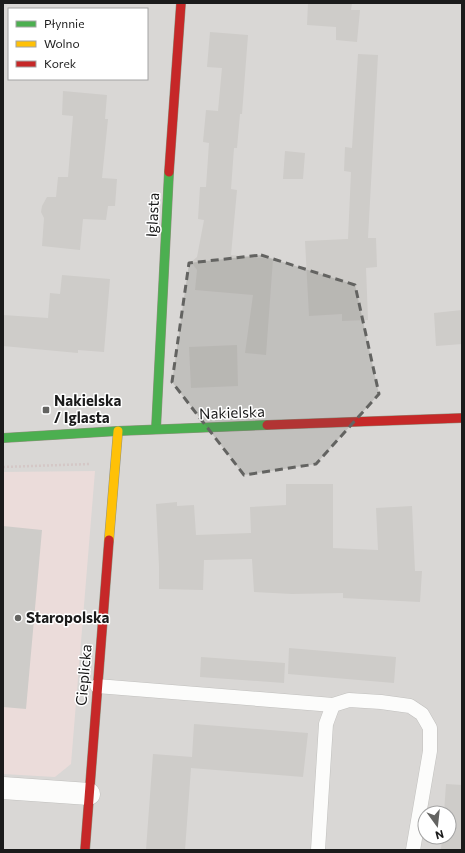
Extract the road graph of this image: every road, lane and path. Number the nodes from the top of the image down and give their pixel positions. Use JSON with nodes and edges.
{"nodes":[{"id":1,"x":181,"y":3,"type":"edge"},
{"id":2,"x":462,"y":418,"type":"edge"},
{"id":3,"x":156,"y":429,"type":"junction"},
{"id":4,"x":118,"y":431,"type":"junction"},
{"id":5,"x":3,"y":438,"type":"edge"},
{"id":6,"x":96,"y":464,"type":"dead end"},
{"id":7,"x":3,"y":467,"type":"edge"},
{"id":8,"x":97,"y":686,"type":"junction"},
{"id":9,"x":333,"y":705,"type":"junction"},
{"id":10,"x":3,"y":788,"type":"edge"},
{"id":11,"x":89,"y":794,"type":"junction"},
{"id":12,"x":85,"y":850,"type":"edge"},
{"id":13,"x":318,"y":850,"type":"edge"},
{"id":14,"x":413,"y":850,"type":"edge"}],
"edges":[{"from":1,"to":3,"type":"street","name":"Iglasta"},
{"from":2,"to":3,"type":"street","name":"Nakielska"},
{"from":3,"to":4,"type":"street","name":"Nakielska"},
{"from":4,"to":5,"type":"street","name":"Nakielska"},
{"from":4,"to":8,"type":"street","name":"Cieplicka"},
{"from":6,"to":7,"type":"path"},
{"from":8,"to":9,"type":"lane"},
{"from":8,"to":11,"type":"street","name":"Cieplicka"},
{"from":9,"to":13,"type":"lane"},
{"from":9,"to":14,"type":"lane"},
{"from":10,"to":11,"type":"street"},
{"from":11,"to":12,"type":"street","name":"Cieplicka"}]}
